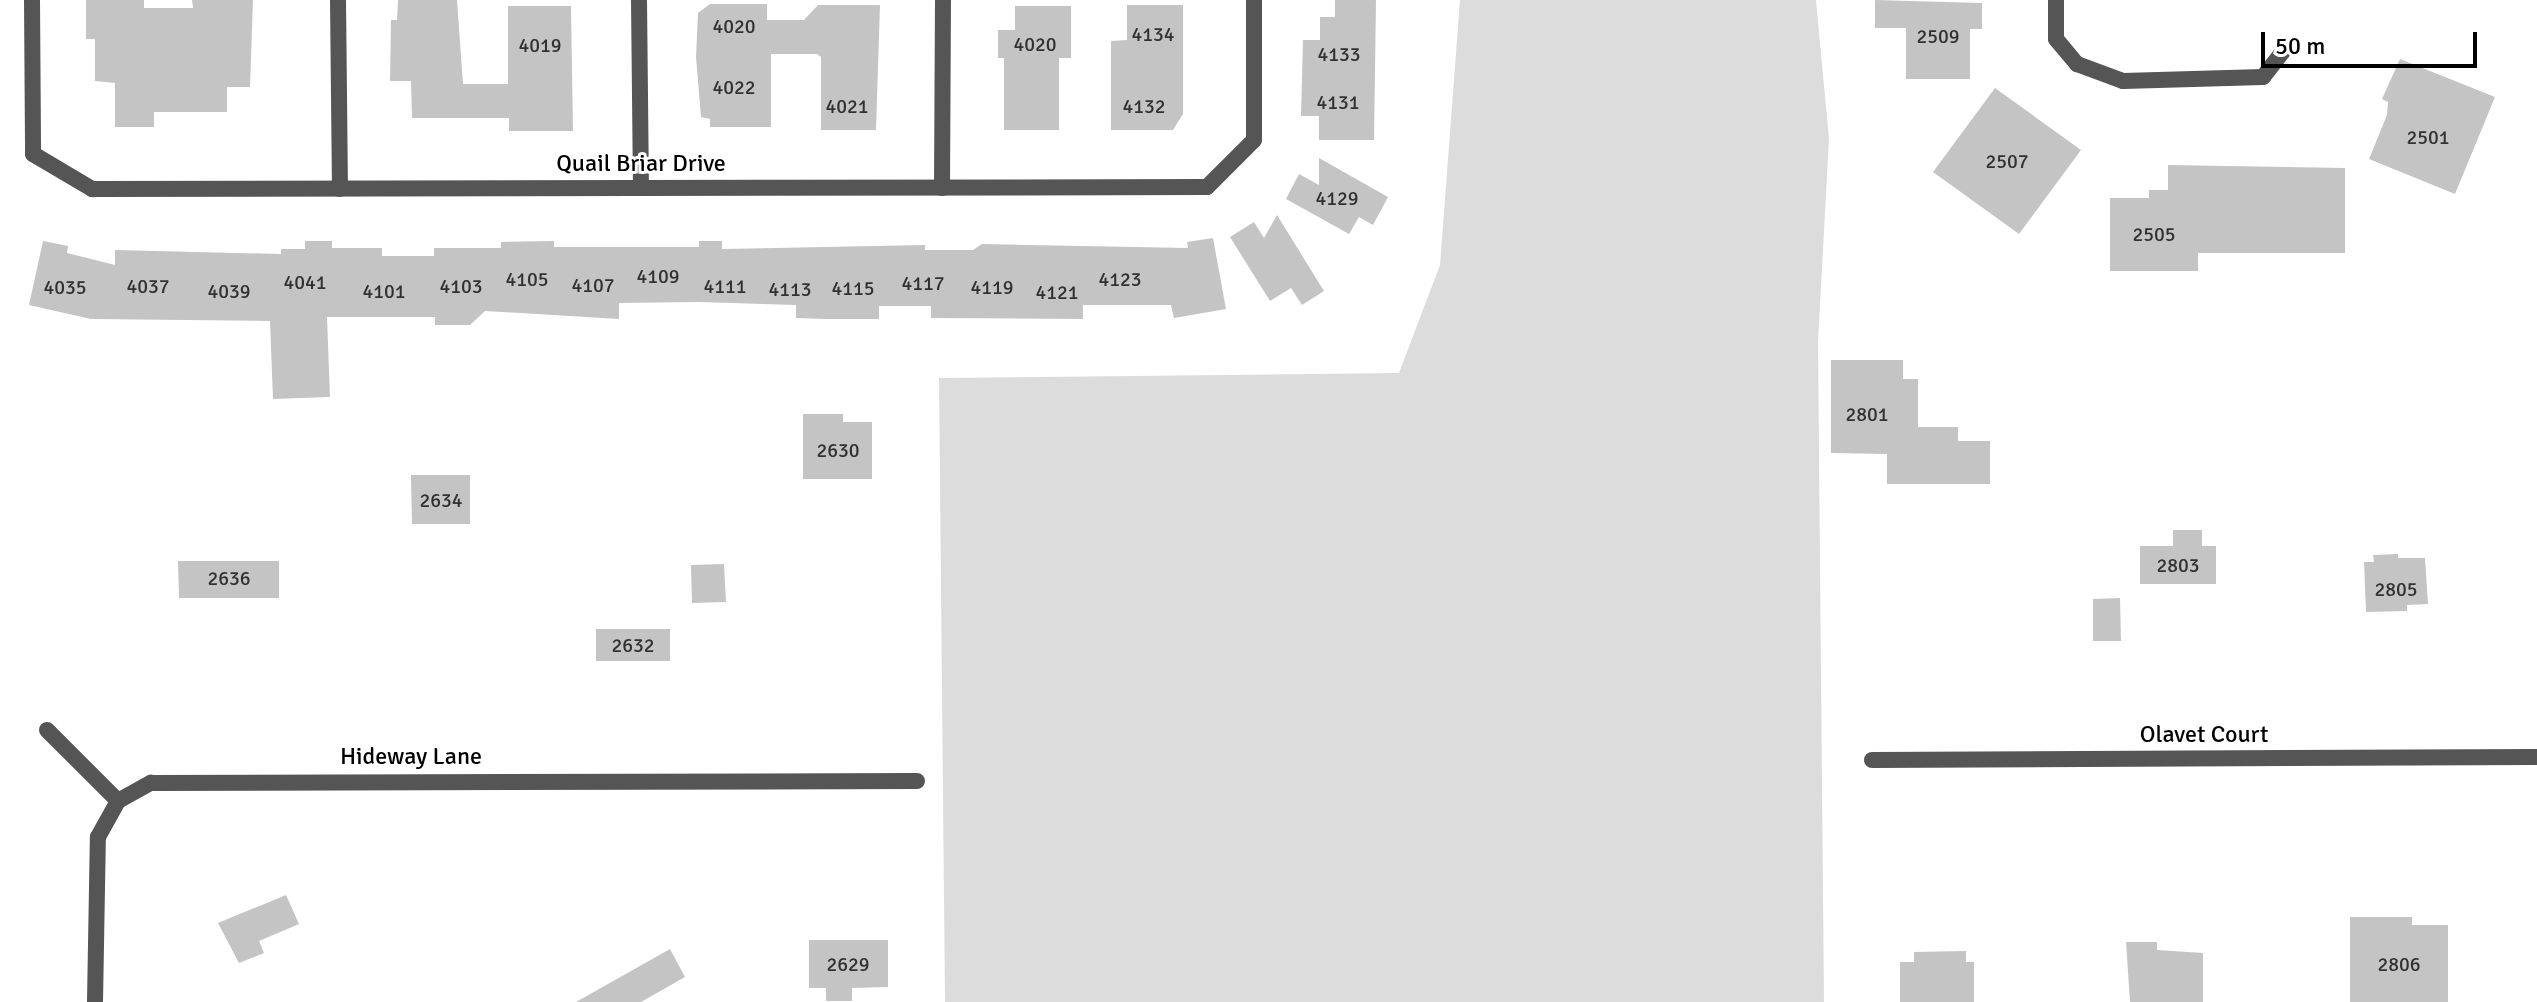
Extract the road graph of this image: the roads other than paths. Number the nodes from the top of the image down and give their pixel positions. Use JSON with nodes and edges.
{"nodes":[{"id":1,"x":32,"y":0,"type":"edge"},
{"id":2,"x":338,"y":0,"type":"edge"},
{"id":3,"x":639,"y":0,"type":"edge"},
{"id":4,"x":943,"y":0,"type":"edge"},
{"id":5,"x":1254,"y":0,"type":"edge"},
{"id":6,"x":2056,"y":0,"type":"edge"},
{"id":7,"x":2283,"y":51,"type":"dead end"},
{"id":8,"x":641,"y":188,"type":"junction"},
{"id":9,"x":942,"y":188,"type":"junction"},
{"id":10,"x":340,"y":189,"type":"junction"},
{"id":11,"x":47,"y":730,"type":"dead end"},
{"id":12,"x":2537,"y":757,"type":"edge"},
{"id":13,"x":1872,"y":760,"type":"dead end"},
{"id":14,"x":917,"y":781,"type":"dead end"},
{"id":15,"x":118,"y":801,"type":"junction"},
{"id":16,"x":95,"y":1002,"type":"edge"}],
"edges":[{"from":1,"to":10,"type":"street","name":"Quail Briar Drive"},
{"from":2,"to":10,"type":"street"},
{"from":3,"to":8,"type":"street"},
{"from":4,"to":9,"type":"street"},
{"from":5,"to":9,"type":"street","name":"Quail Briar Drive"},
{"from":6,"to":7,"type":"street"},
{"from":8,"to":9,"type":"street","name":"Quail Briar Drive"},
{"from":8,"to":10,"type":"street","name":"Quail Briar Drive"},
{"from":11,"to":15,"type":"street"},
{"from":12,"to":13,"type":"street","name":"Olavet Court"},
{"from":14,"to":15,"type":"street","name":"Hideway Lane"},
{"from":15,"to":16,"type":"street"}]}
